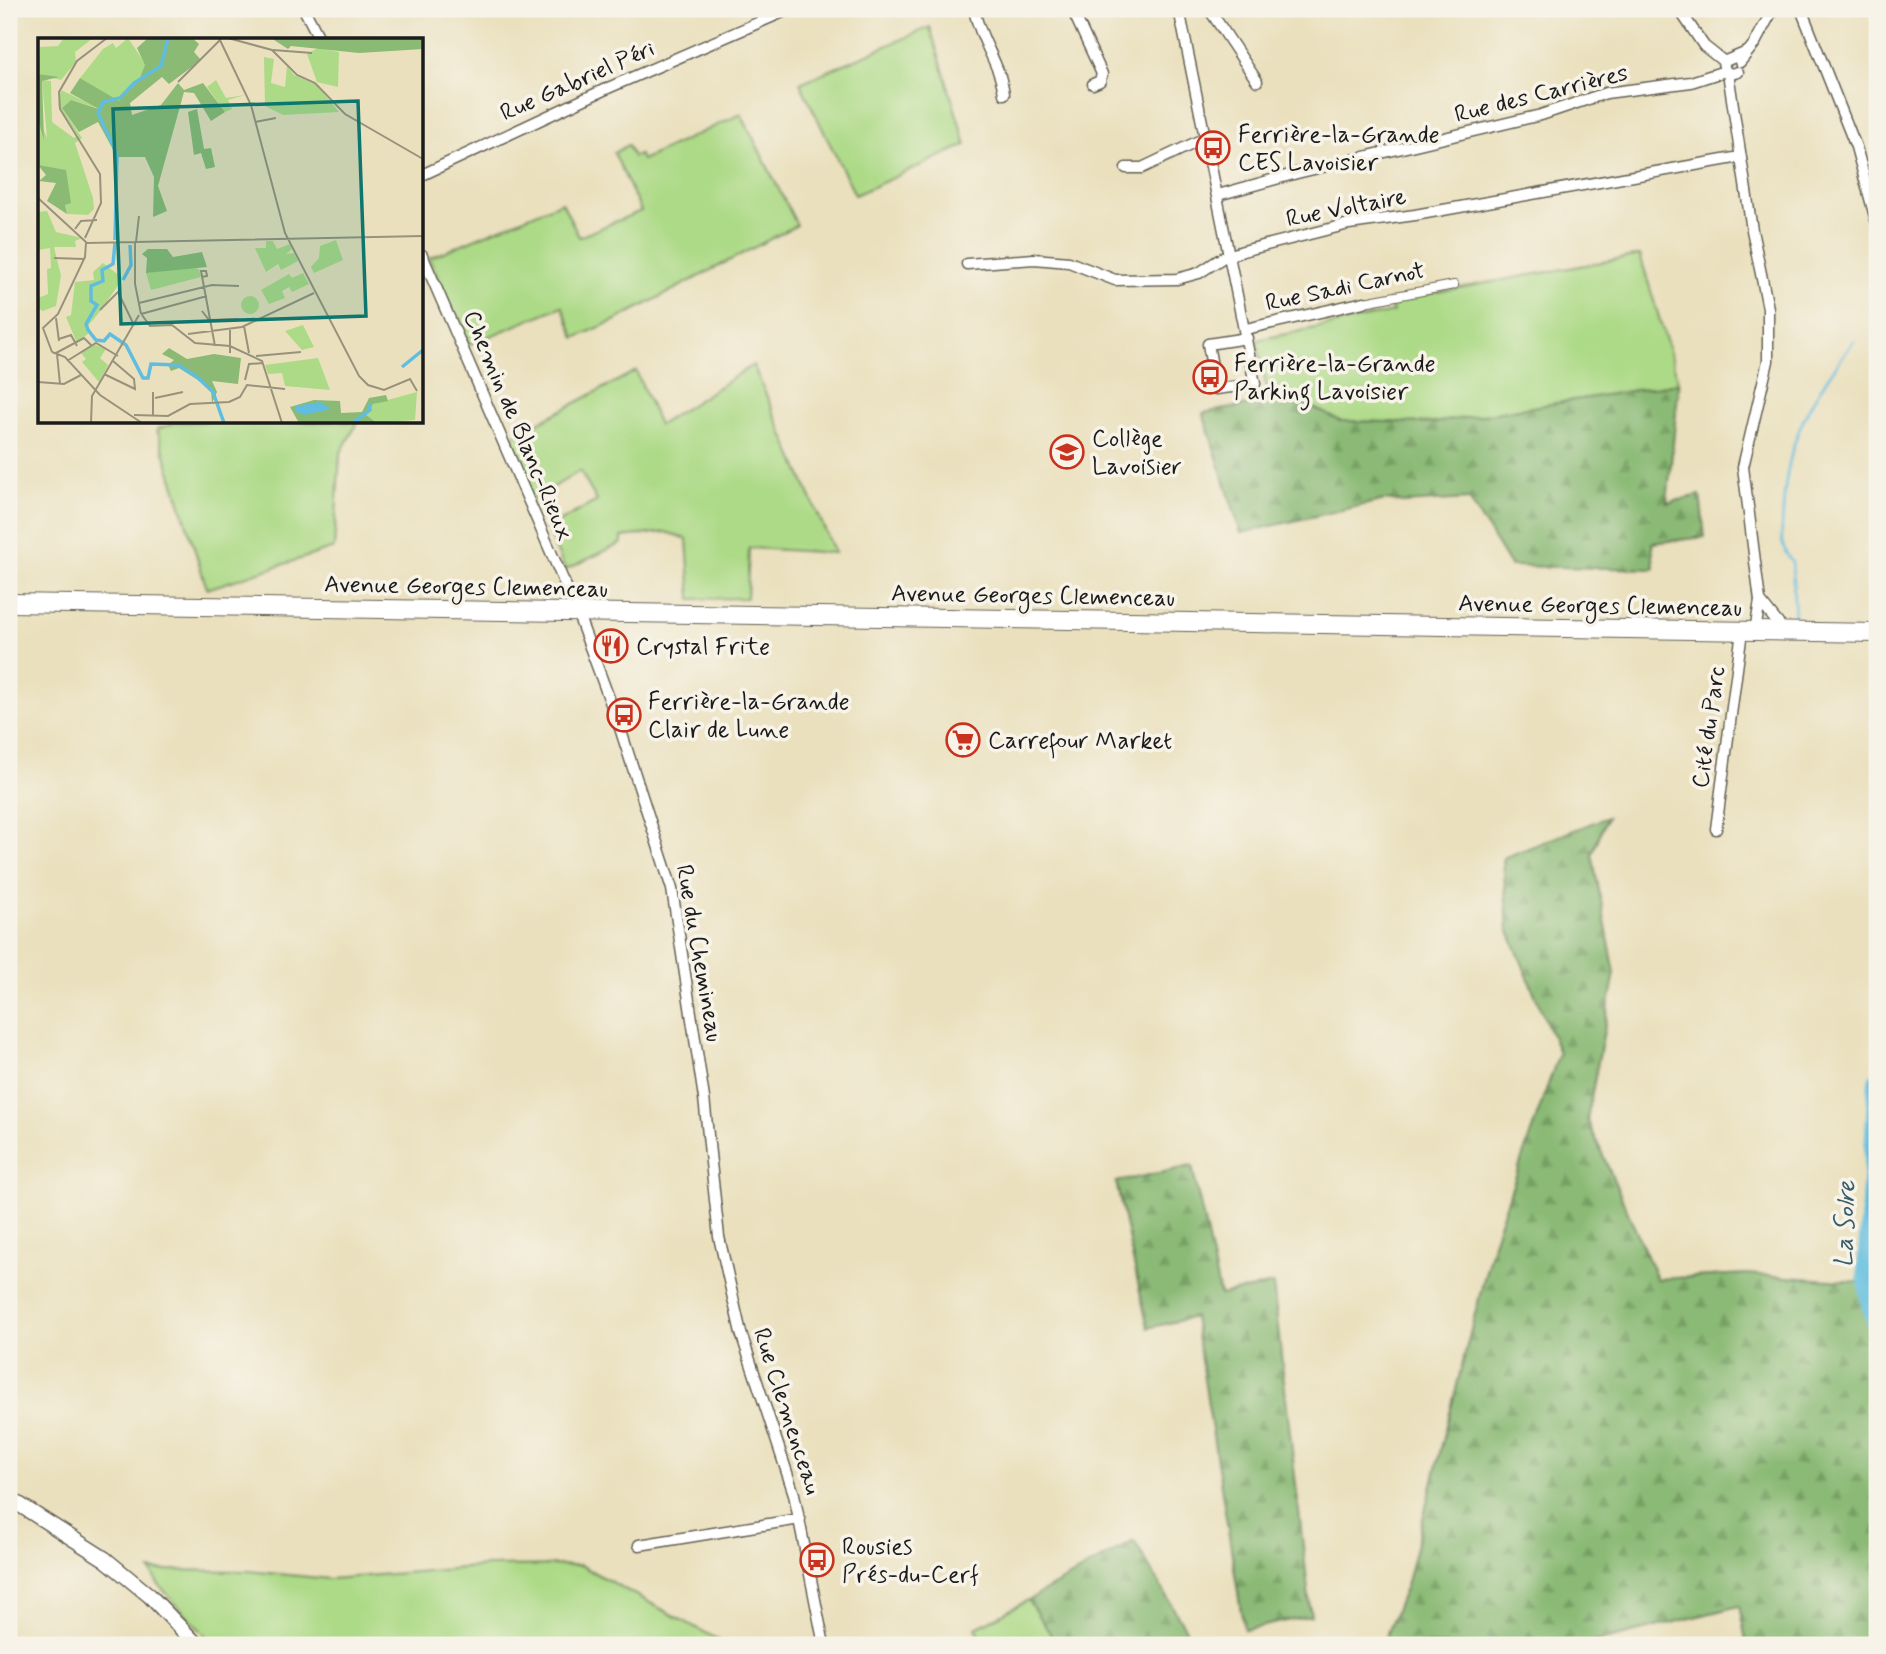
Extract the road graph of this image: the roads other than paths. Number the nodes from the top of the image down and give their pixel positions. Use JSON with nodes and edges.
{"nodes":[{"id":1,"x":304,"y":9,"type":"edge"},
{"id":2,"x":790,"y":9,"type":"edge"},
{"id":3,"x":974,"y":9,"type":"edge"},
{"id":4,"x":1072,"y":9,"type":"edge"},
{"id":5,"x":1179,"y":9,"type":"edge"},
{"id":6,"x":1209,"y":9,"type":"edge"},
{"id":7,"x":1679,"y":9,"type":"edge"},
{"id":8,"x":1773,"y":9,"type":"edge"},
{"id":9,"x":1801,"y":9,"type":"edge"},
{"id":10,"x":319,"y":38,"type":"edge"},
{"id":11,"x":1730,"y":65,"type":"junction"},
{"id":12,"x":1257,"y":81,"type":"dead end"},
{"id":13,"x":1093,"y":84,"type":"dead end"},
{"id":14,"x":1004,"y":94,"type":"dead end"},
{"id":15,"x":1205,"y":138,"type":"junction"},
{"id":16,"x":1740,"y":157,"type":"junction"},
{"id":17,"x":1126,"y":168,"type":"dead end"},
{"id":18,"x":424,"y":174,"type":"edge"},
{"id":19,"x":1218,"y":195,"type":"junction"},
{"id":20,"x":1877,"y":224,"type":"edge"},
{"id":21,"x":1230,"y":256,"type":"junction"},
{"id":22,"x":424,"y":260,"type":"edge"},
{"id":23,"x":967,"y":264,"type":"dead end"},
{"id":24,"x":1454,"y":285,"type":"dead end"},
{"id":25,"x":1364,"y":302,"type":"joint"},
{"id":26,"x":1246,"y":334,"type":"junction"},
{"id":27,"x":1760,"y":601,"type":"junction"},
{"id":28,"x":9,"y":603,"type":"edge"},
{"id":29,"x":577,"y":612,"type":"junction"},
{"id":30,"x":1749,"y":631,"type":"junction"},
{"id":31,"x":1785,"y":632,"type":"junction"},
{"id":32,"x":1877,"y":634,"type":"edge"},
{"id":33,"x":1716,"y":830,"type":"dead end"},
{"id":34,"x":713,"y":1189,"type":"joint"},
{"id":35,"x":9,"y":1498,"type":"edge"},
{"id":36,"x":800,"y":1519,"type":"junction"},
{"id":37,"x":639,"y":1545,"type":"dead end"},
{"id":38,"x":197,"y":1645,"type":"edge"},
{"id":39,"x":824,"y":1645,"type":"edge"}],
"edges":[{"from":1,"to":10,"type":"street"},
{"from":2,"to":18,"type":"street","name":"Rue Gabriel Péri"},
{"from":3,"to":14,"type":"street"},
{"from":4,"to":13,"type":"street"},
{"from":5,"to":15,"type":"street"},
{"from":6,"to":12,"type":"street"},
{"from":7,"to":11,"type":"street"},
{"from":8,"to":11,"type":"street","name":"Rue des Carrières"},
{"from":9,"to":20,"type":"street"},
{"from":11,"to":16,"type":"street"},
{"from":11,"to":19,"type":"street","name":"Rue des Carrières"},
{"from":15,"to":17,"type":"street"},
{"from":15,"to":19,"type":"street"},
{"from":16,"to":21,"type":"street","name":"Rue Voltaire"},
{"from":16,"to":27,"type":"street"},
{"from":19,"to":21,"type":"street"},
{"from":21,"to":23,"type":"street","name":"Rue Voltaire"},
{"from":21,"to":26,"type":"street"},
{"from":22,"to":29,"type":"street","name":"Chemin de Blanc-Rieux"},
{"from":24,"to":25,"type":"street","name":"Rue Sadi Carnot"},
{"from":25,"to":26,"type":"street","name":"Rue Sadi Carnot"},
{"from":26,"to":26,"type":"street","name":"Rue Sadi Carnot"},
{"from":27,"to":30,"type":"street","name":"Cité du Parc"},
{"from":27,"to":31,"type":"street"},
{"from":28,"to":29,"type":"main road","name":"Avenue Georges Clemenceau"},
{"from":29,"to":30,"type":"main road","name":"Avenue Georges Clemenceau"},
{"from":29,"to":34,"type":"street","name":"Rue du Chemineau"},
{"from":30,"to":31,"type":"main road","name":"Avenue Georges Clemenceau"},
{"from":30,"to":33,"type":"street","name":"Cité du Parc"},
{"from":31,"to":32,"type":"main road","name":"Avenue Georges Clemenceau"},
{"from":34,"to":36,"type":"street","name":"Rue Clemenceau"},
{"from":35,"to":38,"type":"street"},
{"from":36,"to":37,"type":"street"},
{"from":36,"to":39,"type":"street","name":"Rue Clemenceau"}]}
